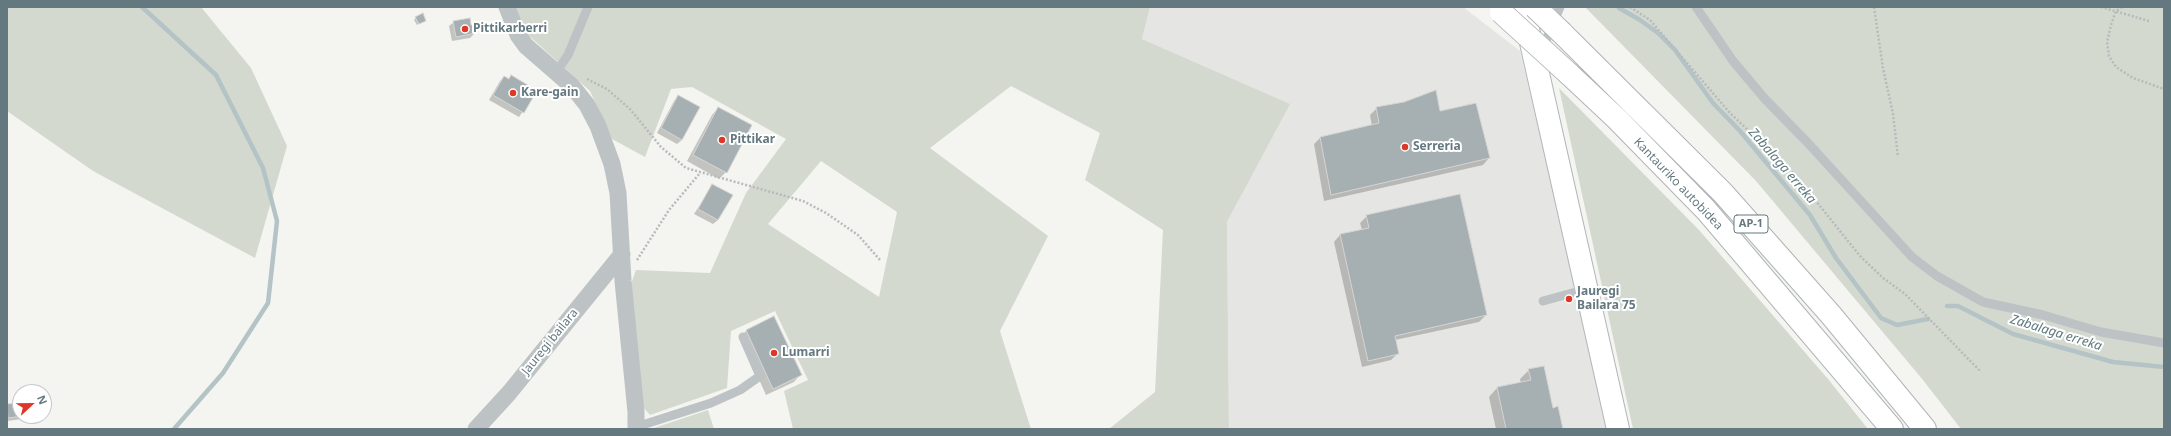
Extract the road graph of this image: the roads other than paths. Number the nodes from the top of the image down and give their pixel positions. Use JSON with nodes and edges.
{"nodes":[{"id":1,"x":507,"y":7,"type":"edge"},
{"id":2,"x":588,"y":7,"type":"edge"},
{"id":3,"x":1523,"y":7,"type":"edge"},
{"id":4,"x":1535,"y":7,"type":"edge"},
{"id":5,"x":1560,"y":7,"type":"edge"},
{"id":6,"x":1696,"y":7,"type":"edge"},
{"id":7,"x":1499,"y":9,"type":"edge"},
{"id":8,"x":1538,"y":67,"type":"junction"},
{"id":9,"x":557,"y":71,"type":"junction"},
{"id":10,"x":622,"y":254,"type":"junction"},
{"id":11,"x":1587,"y":289,"type":"junction"},
{"id":12,"x":1543,"y":301,"type":"dead end"},
{"id":13,"x":743,"y":337,"type":"dead end"},
{"id":14,"x":2164,"y":343,"type":"edge"},
{"id":15,"x":636,"y":428,"type":"edge"},
{"id":16,"x":476,"y":429,"type":"edge"},
{"id":17,"x":1618,"y":429,"type":"edge"},
{"id":18,"x":1892,"y":429,"type":"edge"},
{"id":19,"x":1925,"y":429,"type":"edge"}],
"edges":[{"from":1,"to":9,"type":"street"},
{"from":2,"to":9,"type":"lane"},
{"from":3,"to":8,"type":"main road"},
{"from":4,"to":19,"type":"main road","name":"Kantauriko autobidea","number":"AP-1","bridge":true},
{"from":5,"to":8,"type":"lane"},
{"from":6,"to":14,"type":"lane"},
{"from":7,"to":18,"type":"main road","name":"Kantauriko autobidea","number":"AP-1","bridge":true},
{"from":8,"to":11,"type":"main road"},
{"from":9,"to":10,"type":"street"},
{"from":10,"to":15,"type":"street"},
{"from":10,"to":16,"type":"street","name":"Jauregi bailara"},
{"from":11,"to":12,"type":"lane"},
{"from":11,"to":17,"type":"main road"},
{"from":13,"to":15,"type":"lane"}]}
